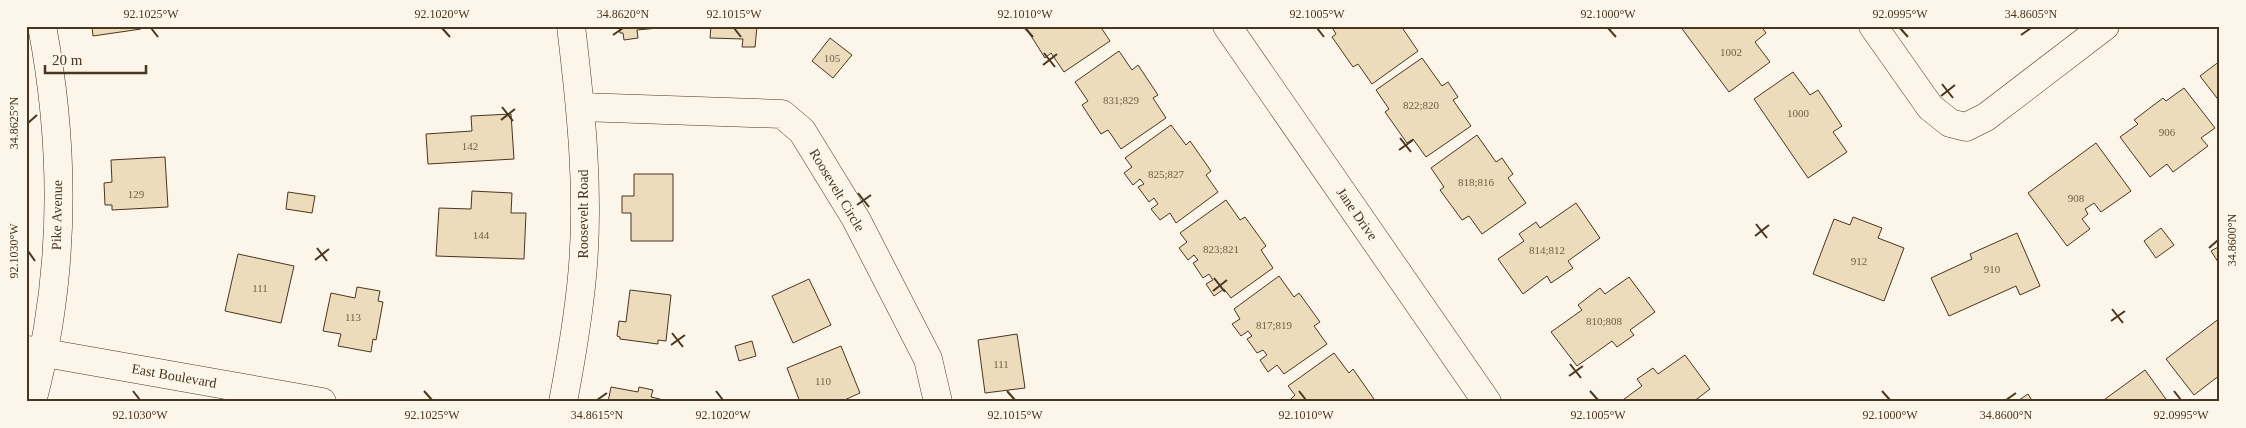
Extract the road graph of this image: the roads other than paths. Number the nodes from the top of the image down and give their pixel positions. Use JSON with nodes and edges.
{"nodes":[{"id":1,"x":42,"y":26,"type":"edge"},
{"id":2,"x":571,"y":26,"type":"edge"},
{"id":3,"x":1227,"y":26,"type":"edge"},
{"id":4,"x":1873,"y":26,"type":"edge"},
{"id":5,"x":2104,"y":26,"type":"edge"},
{"id":6,"x":581,"y":107,"type":"junction"},
{"id":7,"x":36,"y":351,"type":"edge"},
{"id":8,"x":32,"y":402,"type":"edge"},
{"id":9,"x":322,"y":402,"type":"edge"},
{"id":10,"x":563,"y":402,"type":"edge"},
{"id":11,"x":938,"y":402,"type":"edge"},
{"id":12,"x":1487,"y":402,"type":"edge"}],
"edges":[{"from":1,"to":7,"type":"street","name":"Pike Avenue"},
{"from":2,"to":6,"type":"street","name":"Roosevelt Road"},
{"from":3,"to":12,"type":"street","name":"Jane Drive"},
{"from":4,"to":5,"type":"street"},
{"from":6,"to":10,"type":"street","name":"Roosevelt Road"},
{"from":6,"to":11,"type":"street","name":"Roosevelt Circle"},
{"from":7,"to":8,"type":"street","name":"Pike Avenue"},
{"from":7,"to":9,"type":"street","name":"East Boulevard"}]}
